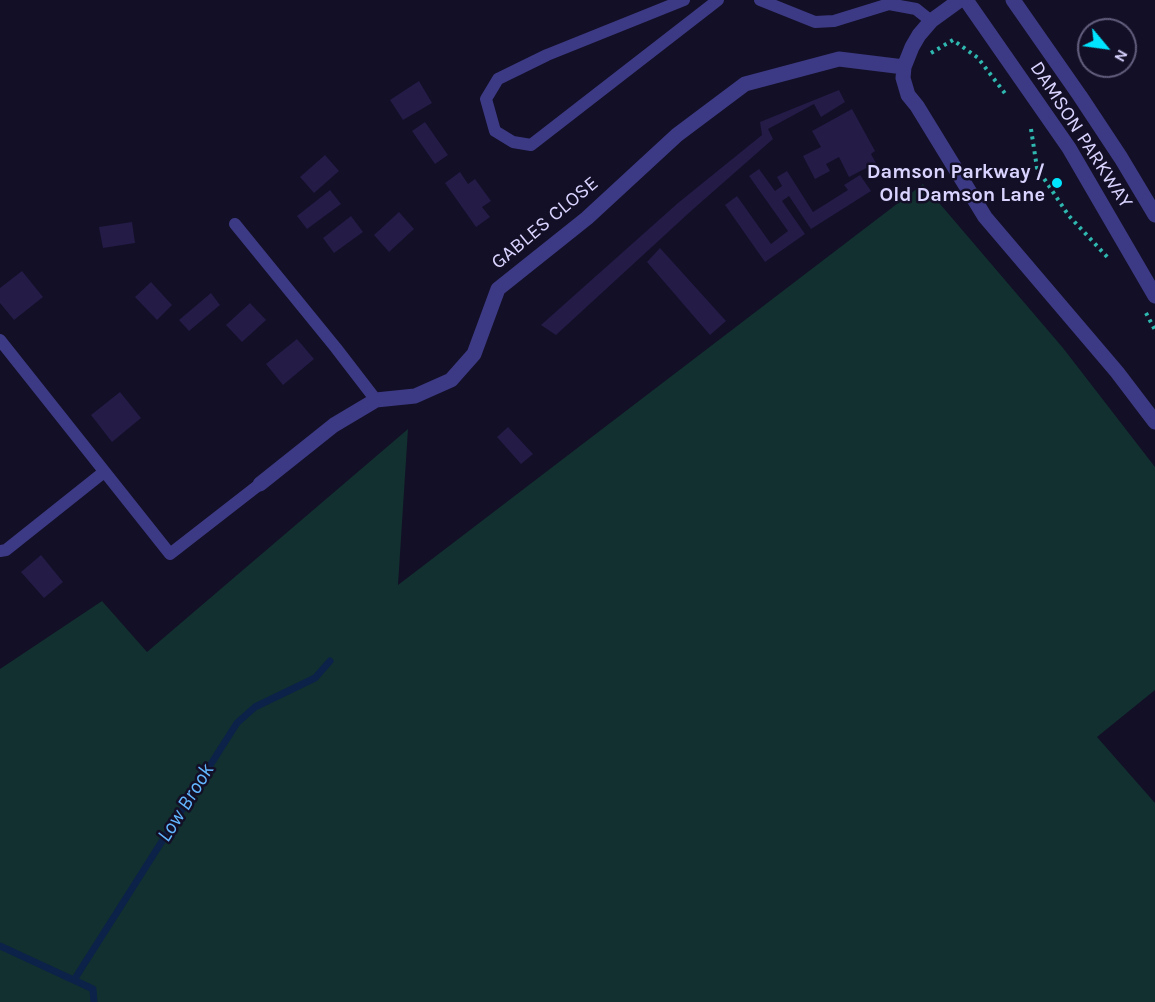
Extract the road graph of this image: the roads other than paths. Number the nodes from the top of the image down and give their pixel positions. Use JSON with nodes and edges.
{"nodes":[{"id":1,"x":684,"y":0,"type":"edge"},
{"id":2,"x":718,"y":0,"type":"edge"},
{"id":3,"x":760,"y":0,"type":"edge"},
{"id":4,"x":960,"y":0,"type":"edge"},
{"id":5,"x":966,"y":0,"type":"edge"},
{"id":6,"x":1013,"y":0,"type":"edge"},
{"id":7,"x":931,"y":21,"type":"junction"},
{"id":8,"x":904,"y":67,"type":"junction"},
{"id":9,"x":1155,"y":215,"type":"edge"},
{"id":10,"x":235,"y":224,"type":"dead end"},
{"id":11,"x":1155,"y":296,"type":"edge"},
{"id":12,"x":0,"y":340,"type":"edge"},
{"id":13,"x":376,"y":400,"type":"junction"},
{"id":14,"x":1155,"y":422,"type":"edge"},
{"id":15,"x":104,"y":472,"type":"junction"},
{"id":16,"x":260,"y":484,"type":"joint"},
{"id":17,"x":0,"y":551,"type":"edge"}],
"edges":[{"from":1,"to":2,"type":"lane"},
{"from":3,"to":7,"type":"lane"},
{"from":4,"to":7,"type":"street"},
{"from":5,"to":11,"type":"street","name":"DAMSON PARKWAY"},
{"from":6,"to":9,"type":"street","name":"DAMSON PARKWAY"},
{"from":7,"to":8,"type":"street"},
{"from":8,"to":13,"type":"street","name":"GABLES CLOSE"},
{"from":8,"to":14,"type":"street"},
{"from":10,"to":13,"type":"lane"},
{"from":12,"to":15,"type":"lane"},
{"from":13,"to":16,"type":"street","name":"GABLES CLOSE"},
{"from":15,"to":16,"type":"lane"},
{"from":15,"to":17,"type":"lane"}]}
